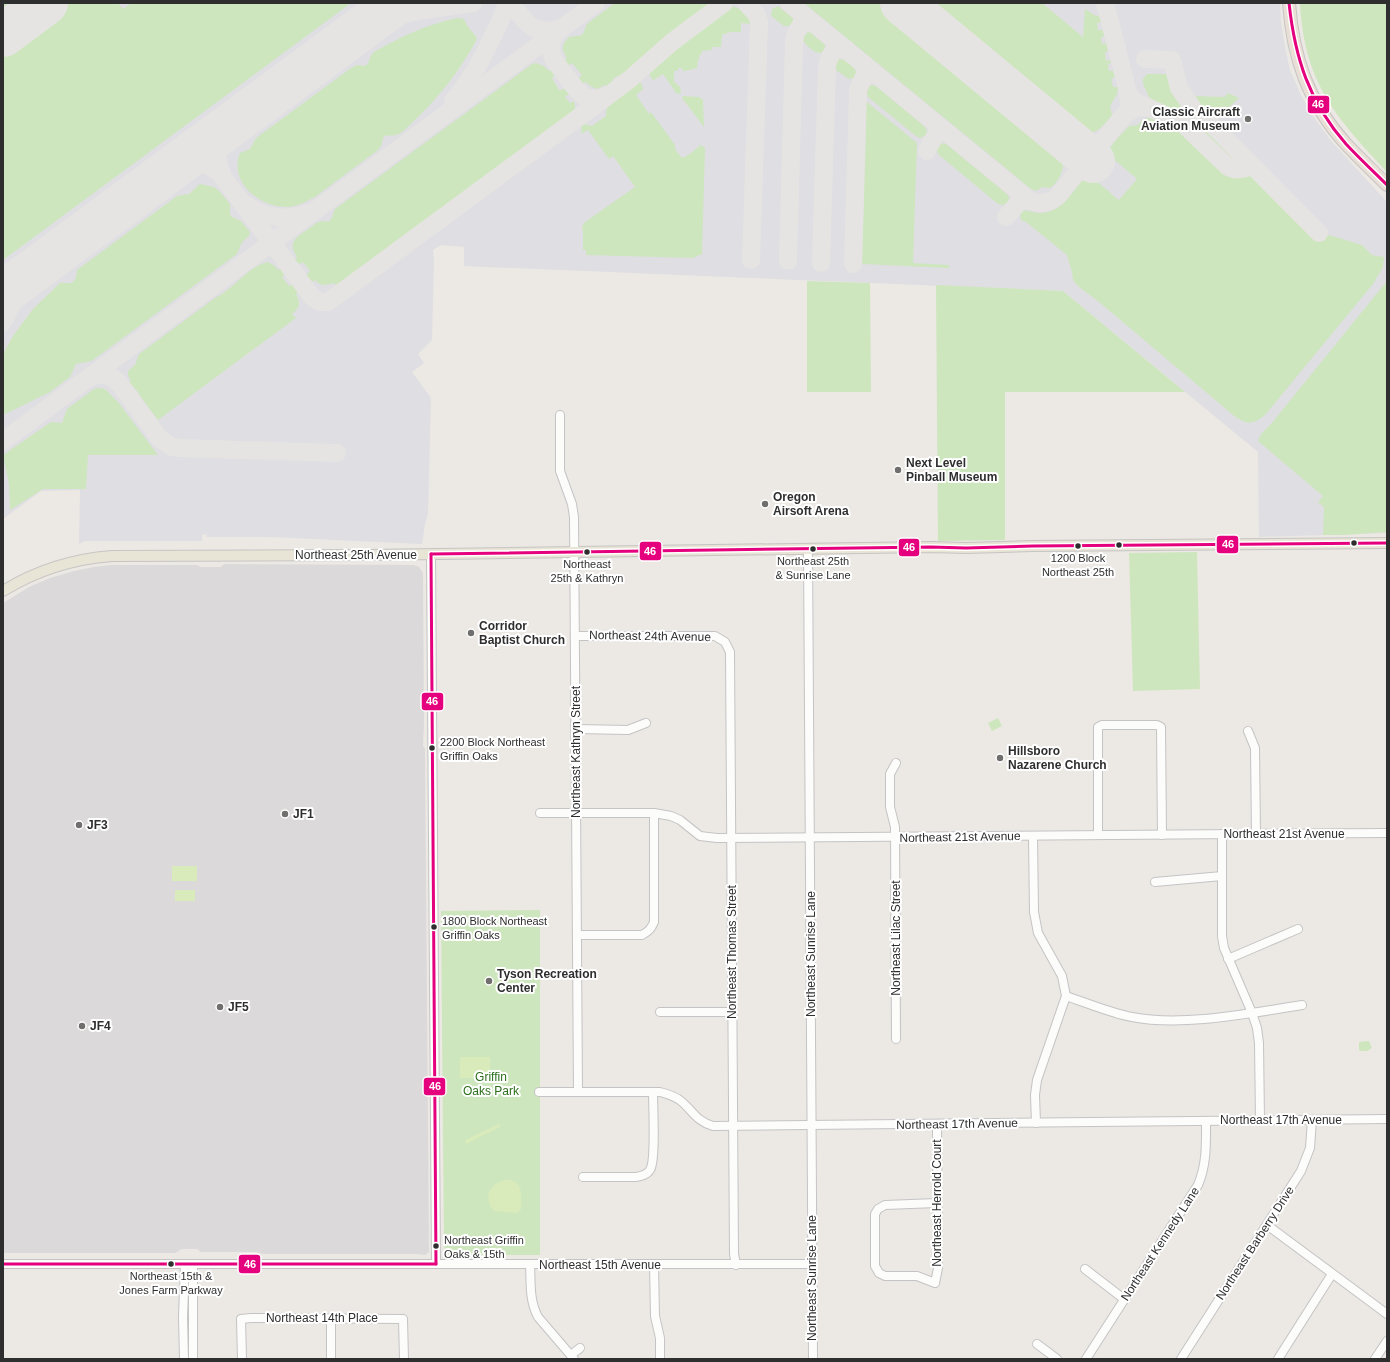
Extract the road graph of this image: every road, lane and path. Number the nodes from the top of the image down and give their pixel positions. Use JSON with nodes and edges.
{"nodes":[{"id":1,"x":1289,"y":3,"type":"edge"},
{"id":2,"x":1387,"y":185,"type":"edge"},
{"id":3,"x":560,"y":415,"type":"dead end"},
{"id":4,"x":1387,"y":543,"type":"edge"},
{"id":5,"x":808,"y":549,"type":"junction"},
{"id":6,"x":575,"y":551,"type":"junction"},
{"id":7,"x":431,"y":554,"type":"junction"},
{"id":8,"x":3,"y":591,"type":"edge"},
{"id":9,"x":575,"y":636,"type":"junction"},
{"id":10,"x":725,"y":642,"type":"joint"},
{"id":11,"x":646,"y":723,"type":"dead end"},
{"id":12,"x":576,"y":729,"type":"junction"},
{"id":13,"x":1248,"y":731,"type":"dead end"},
{"id":14,"x":896,"y":763,"type":"dead end"},
{"id":15,"x":540,"y":813,"type":"dead end"},
{"id":16,"x":576,"y":813,"type":"junction"},
{"id":17,"x":654,"y":813,"type":"junction"},
{"id":18,"x":1387,"y":833,"type":"edge"},
{"id":19,"x":1222,"y":834,"type":"junction"},
{"id":20,"x":1256,"y":834,"type":"junction"},
{"id":21,"x":1098,"y":835,"type":"junction"},
{"id":22,"x":1162,"y":835,"type":"junction"},
{"id":23,"x":1033,"y":836,"type":"junction"},
{"id":24,"x":732,"y":838,"type":"junction"},
{"id":25,"x":810,"y":838,"type":"junction"},
{"id":26,"x":895,"y":838,"type":"junction"},
{"id":27,"x":1222,"y":876,"type":"junction"},
{"id":28,"x":1155,"y":882,"type":"dead end"},
{"id":29,"x":1298,"y":929,"type":"dead end"},
{"id":30,"x":577,"y":935,"type":"junction"},
{"id":31,"x":1228,"y":959,"type":"junction"},
{"id":32,"x":1066,"y":996,"type":"junction"},
{"id":33,"x":1302,"y":1005,"type":"dead end"},
{"id":34,"x":660,"y":1012,"type":"dead end"},
{"id":35,"x":733,"y":1012,"type":"junction"},
{"id":36,"x":1252,"y":1012,"type":"junction"},
{"id":37,"x":896,"y":1039,"type":"dead end"},
{"id":38,"x":539,"y":1092,"type":"dead end"},
{"id":39,"x":578,"y":1092,"type":"junction"},
{"id":40,"x":653,"y":1092,"type":"junction"},
{"id":41,"x":1387,"y":1119,"type":"edge"},
{"id":42,"x":1260,"y":1120,"type":"junction"},
{"id":43,"x":1312,"y":1120,"type":"junction"},
{"id":44,"x":1206,"y":1121,"type":"junction"},
{"id":45,"x":1036,"y":1123,"type":"junction"},
{"id":46,"x":937,"y":1124,"type":"junction"},
{"id":47,"x":812,"y":1125,"type":"junction"},
{"id":48,"x":733,"y":1126,"type":"junction"},
{"id":49,"x":583,"y":1177,"type":"dead end"},
{"id":50,"x":937,"y":1204,"type":"junction"},
{"id":51,"x":1267,"y":1225,"type":"junction"},
{"id":52,"x":3,"y":1264,"type":"edge"},
{"id":53,"x":189,"y":1264,"type":"junction"},
{"id":54,"x":436,"y":1264,"type":"junction"},
{"id":55,"x":530,"y":1264,"type":"junction"},
{"id":56,"x":812,"y":1264,"type":"junction"},
{"id":57,"x":654,"y":1265,"type":"junction"},
{"id":58,"x":736,"y":1265,"type":"junction"},
{"id":59,"x":1085,"y":1269,"type":"dead end"},
{"id":60,"x":1332,"y":1274,"type":"junction"},
{"id":61,"x":1124,"y":1298,"type":"junction"},
{"id":62,"x":1387,"y":1314,"type":"edge"},
{"id":63,"x":331,"y":1318,"type":"junction"},
{"id":64,"x":1387,"y":1341,"type":"edge"},
{"id":65,"x":1037,"y":1344,"type":"dead end"},
{"id":66,"x":580,"y":1348,"type":"dead end"},
{"id":67,"x":573,"y":1357,"type":"edge"},
{"id":68,"x":184,"y":1359,"type":"edge"},
{"id":69,"x":193,"y":1359,"type":"edge"},
{"id":70,"x":242,"y":1359,"type":"edge"},
{"id":71,"x":332,"y":1359,"type":"edge"},
{"id":72,"x":404,"y":1359,"type":"edge"},
{"id":73,"x":660,"y":1359,"type":"edge"},
{"id":74,"x":813,"y":1359,"type":"edge"},
{"id":75,"x":1056,"y":1359,"type":"edge"},
{"id":76,"x":1086,"y":1359,"type":"edge"},
{"id":77,"x":1181,"y":1359,"type":"edge"},
{"id":78,"x":1278,"y":1359,"type":"edge"},
{"id":79,"x":1376,"y":1359,"type":"edge"}],
"edges":[{"from":1,"to":2,"type":"highway"},
{"from":3,"to":6,"type":"street","name":"Northeast Kathryn Street"},
{"from":4,"to":5,"type":"main road","name":"Northeast 25th Avenue"},
{"from":5,"to":6,"type":"main road","name":"Northeast 25th Avenue"},
{"from":5,"to":25,"type":"street","name":"Northeast Sunrise Lane"},
{"from":6,"to":7,"type":"main road","name":"Northeast 25th Avenue"},
{"from":6,"to":9,"type":"street","name":"Northeast Kathryn Street"},
{"from":7,"to":8,"type":"main road","name":"Northeast 25th Avenue"},
{"from":7,"to":54,"type":"street"},
{"from":9,"to":10,"type":"street","name":"Northeast 24th Avenue"},
{"from":9,"to":12,"type":"street","name":"Northeast Kathryn Street"},
{"from":10,"to":24,"type":"street","name":"Northeast Thomas Street"},
{"from":11,"to":12,"type":"street"},
{"from":12,"to":16,"type":"street","name":"Northeast Kathryn Street"},
{"from":13,"to":20,"type":"street"},
{"from":14,"to":26,"type":"street","name":"Northeast Lilac Street"},
{"from":15,"to":16,"type":"street","name":"Northeast 21st Avenue"},
{"from":16,"to":17,"type":"street","name":"Northeast 21st Avenue"},
{"from":16,"to":30,"type":"street","name":"Northeast Kathryn Street"},
{"from":17,"to":24,"type":"street","name":"Northeast 21st Avenue"},
{"from":17,"to":30,"type":"street"},
{"from":18,"to":20,"type":"street","name":"Northeast 21st Avenue"},
{"from":19,"to":20,"type":"street","name":"Northeast 21st Avenue"},
{"from":19,"to":22,"type":"street","name":"Northeast 21st Avenue"},
{"from":19,"to":27,"type":"street"},
{"from":21,"to":22,"type":"street","name":"Northeast 21st Avenue"},
{"from":21,"to":22,"type":"street"},
{"from":21,"to":23,"type":"street","name":"Northeast 21st Avenue"},
{"from":23,"to":26,"type":"street","name":"Northeast 21st Avenue"},
{"from":23,"to":32,"type":"street"},
{"from":24,"to":25,"type":"street","name":"Northeast 21st Avenue"},
{"from":24,"to":35,"type":"street","name":"Northeast Thomas Street"},
{"from":25,"to":26,"type":"street","name":"Northeast 21st Avenue"},
{"from":25,"to":47,"type":"street","name":"Northeast Sunrise Lane"},
{"from":26,"to":37,"type":"street","name":"Northeast Lilac Street"},
{"from":27,"to":28,"type":"street"},
{"from":27,"to":31,"type":"street"},
{"from":29,"to":31,"type":"street"},
{"from":30,"to":39,"type":"street","name":"Northeast Kathryn Street"},
{"from":31,"to":36,"type":"street"},
{"from":32,"to":36,"type":"street"},
{"from":32,"to":45,"type":"street"},
{"from":33,"to":36,"type":"street"},
{"from":34,"to":35,"type":"street"},
{"from":35,"to":48,"type":"street","name":"Northeast Thomas Street"},
{"from":36,"to":42,"type":"street"},
{"from":38,"to":39,"type":"street","name":"Northeast 17th Avenue"},
{"from":39,"to":40,"type":"street","name":"Northeast 17th Avenue"},
{"from":40,"to":48,"type":"street","name":"Northeast 17th Avenue"},
{"from":40,"to":49,"type":"street"},
{"from":41,"to":43,"type":"street","name":"Northeast 17th Avenue"},
{"from":42,"to":43,"type":"street","name":"Northeast 17th Avenue"},
{"from":42,"to":44,"type":"street","name":"Northeast 17th Avenue"},
{"from":43,"to":51,"type":"street","name":"Northeast Barberry Drive"},
{"from":44,"to":45,"type":"street","name":"Northeast 17th Avenue"},
{"from":44,"to":61,"type":"street","name":"Northeast Kennedy Lane"},
{"from":45,"to":46,"type":"street","name":"Northeast 17th Avenue"},
{"from":46,"to":47,"type":"street","name":"Northeast 17th Avenue"},
{"from":46,"to":50,"type":"street","name":"Northeast Herrold Court"},
{"from":47,"to":48,"type":"street","name":"Northeast 17th Avenue"},
{"from":47,"to":56,"type":"street","name":"Northeast Sunrise Lane"},
{"from":48,"to":58,"type":"street","name":"Northeast Thomas Street"},
{"from":50,"to":50,"type":"street","name":"Northeast Herrold Court"},
{"from":51,"to":60,"type":"street"},
{"from":51,"to":77,"type":"street","name":"Northeast Barberry Drive"},
{"from":52,"to":53,"type":"street","name":"Northeast 15th Avenue"},
{"from":53,"to":54,"type":"street","name":"Northeast 15th Avenue"},
{"from":53,"to":68,"type":"street"},
{"from":53,"to":69,"type":"street"},
{"from":54,"to":55,"type":"street","name":"Northeast 15th Avenue"},
{"from":55,"to":57,"type":"street","name":"Northeast 15th Avenue"},
{"from":55,"to":67,"type":"street"},
{"from":56,"to":58,"type":"street","name":"Northeast 15th Avenue"},
{"from":56,"to":74,"type":"street","name":"Northeast Sunrise Lane"},
{"from":57,"to":58,"type":"street","name":"Northeast 15th Avenue"},
{"from":57,"to":73,"type":"street"},
{"from":59,"to":61,"type":"street"},
{"from":60,"to":62,"type":"street"},
{"from":60,"to":78,"type":"street"},
{"from":61,"to":76,"type":"street","name":"Northeast Kennedy Lane"},
{"from":63,"to":70,"type":"street","name":"Northeast 14th Place"},
{"from":63,"to":71,"type":"street"},
{"from":63,"to":72,"type":"street","name":"Northeast 14th Place"},
{"from":64,"to":79,"type":"street"},
{"from":65,"to":75,"type":"street"},
{"from":66,"to":67,"type":"street"}]}
